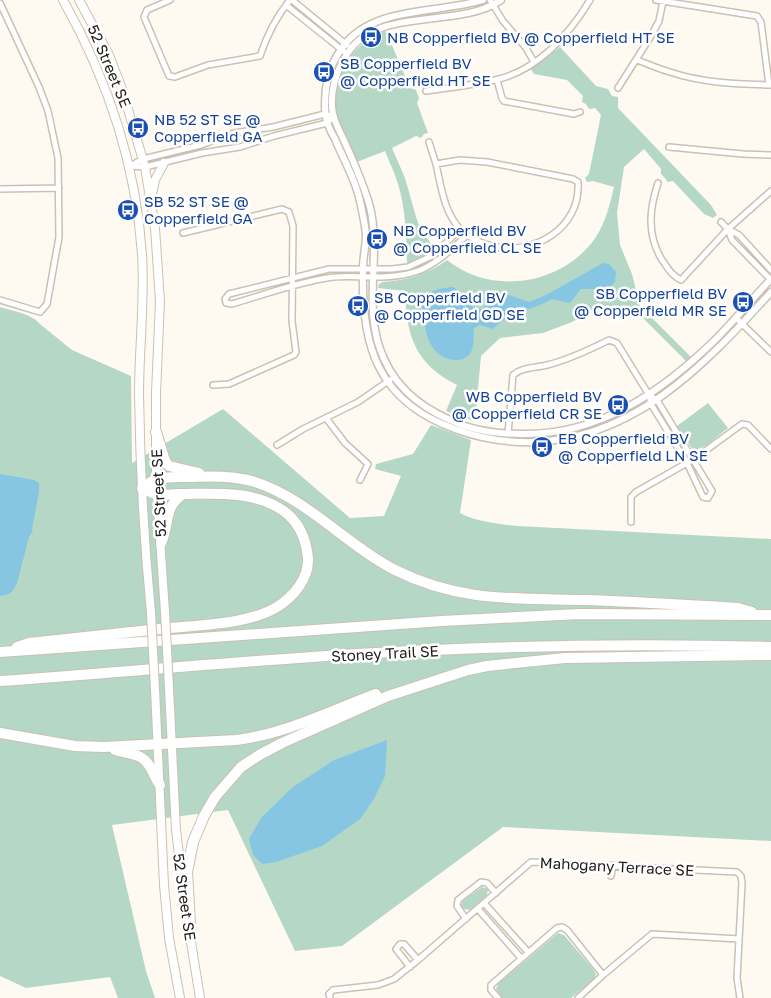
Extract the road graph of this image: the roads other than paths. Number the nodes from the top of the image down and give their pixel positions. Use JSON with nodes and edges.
{"nodes":[{"id":1,"x":63,"y":0,"type":"edge"},
{"id":2,"x":80,"y":0,"type":"edge"},
{"id":3,"x":170,"y":0,"type":"edge"},
{"id":4,"x":483,"y":0,"type":"edge"},
{"id":5,"x":501,"y":0,"type":"edge"},
{"id":6,"x":590,"y":0,"type":"edge"},
{"id":7,"x":656,"y":0,"type":"edge"},
{"id":8,"x":663,"y":1,"type":"edge"},
{"id":9,"x":289,"y":2,"type":"edge"},
{"id":10,"x":0,"y":3,"type":"edge"},
{"id":11,"x":491,"y":3,"type":"edge"},
{"id":12,"x":317,"y":21,"type":"junction"},
{"id":13,"x":312,"y":26,"type":"junction"},
{"id":14,"x":346,"y":43,"type":"junction"},
{"id":15,"x":341,"y":49,"type":"junction"},
{"id":16,"x":349,"y":51,"type":"junction"},
{"id":17,"x":637,"y":60,"type":"junction"},
{"id":18,"x":534,"y":62,"type":"junction"},
{"id":19,"x":496,"y":80,"type":"junction"},
{"id":20,"x":770,"y":85,"type":"edge"},
{"id":21,"x":618,"y":88,"type":"dead end"},
{"id":22,"x":426,"y":91,"type":"dead end"},
{"id":23,"x":580,"y":112,"type":"dead end"},
{"id":24,"x":325,"y":114,"type":"junction"},
{"id":25,"x":334,"y":116,"type":"junction"},
{"id":26,"x":327,"y":122,"type":"junction"},
{"id":27,"x":429,"y":142,"type":"dead end"},
{"id":28,"x":669,"y":147,"type":"dead end"},
{"id":29,"x":771,"y":154,"type":"edge"},
{"id":30,"x":142,"y":159,"type":"junction"},
{"id":31,"x":164,"y":163,"type":"junction"},
{"id":32,"x":436,"y":164,"type":"junction"},
{"id":33,"x":129,"y":166,"type":"junction"},
{"id":34,"x":145,"y":167,"type":"junction"},
{"id":35,"x":658,"y":183,"type":"dead end"},
{"id":36,"x":363,"y":185,"type":"junction"},
{"id":37,"x":60,"y":188,"type":"junction"},
{"id":38,"x":356,"y":188,"type":"junction"},
{"id":39,"x":0,"y":189,"type":"edge"},
{"id":40,"x":771,"y":190,"type":"edge"},
{"id":41,"x":151,"y":198,"type":"junction"},
{"id":42,"x":720,"y":222,"type":"dead end"},
{"id":43,"x":728,"y":228,"type":"junction"},
{"id":44,"x":460,"y":229,"type":"junction"},
{"id":45,"x":183,"y":233,"type":"dead end"},
{"id":46,"x":467,"y":235,"type":"junction"},
{"id":47,"x":363,"y":268,"type":"junction"},
{"id":48,"x":373,"y":269,"type":"junction"},
{"id":49,"x":771,"y":270,"type":"edge"},
{"id":50,"x":293,"y":277,"type":"junction"},
{"id":51,"x":363,"y":277,"type":"junction"},
{"id":52,"x":372,"y":277,"type":"junction"},
{"id":53,"x":771,"y":280,"type":"edge"},
{"id":54,"x":292,"y":287,"type":"junction"},
{"id":55,"x":771,"y":292,"type":"edge"},
{"id":56,"x":0,"y":300,"type":"edge"},
{"id":57,"x":736,"y":318,"type":"junction"},
{"id":58,"x":743,"y":323,"type":"junction"},
{"id":59,"x":771,"y":352,"type":"edge"},
{"id":60,"x":394,"y":377,"type":"junction"},
{"id":61,"x":388,"y":382,"type":"junction"},
{"id":62,"x":213,"y":385,"type":"dead end"},
{"id":63,"x":649,"y":395,"type":"junction"},
{"id":64,"x":657,"y":400,"type":"junction"},
{"id":65,"x":651,"y":404,"type":"junction"},
{"id":66,"x":326,"y":418,"type":"junction"},
{"id":67,"x":582,"y":427,"type":"junction"},
{"id":68,"x":156,"y":432,"type":"junction"},
{"id":69,"x":508,"y":434,"type":"junction"},
{"id":70,"x":584,"y":434,"type":"junction"},
{"id":71,"x":277,"y":445,"type":"dead end"},
{"id":72,"x":771,"y":449,"type":"edge"},
{"id":73,"x":694,"y":460,"type":"junction"},
{"id":74,"x":687,"y":464,"type":"junction"},
{"id":75,"x":210,"y":476,"type":"junction"},
{"id":76,"x":156,"y":478,"type":"junction"},
{"id":77,"x":360,"y":480,"type":"dead end"},
{"id":78,"x":142,"y":488,"type":"junction"},
{"id":79,"x":183,"y":494,"type":"junction"},
{"id":80,"x":157,"y":495,"type":"junction"},
{"id":81,"x":631,"y":522,"type":"dead end"},
{"id":82,"x":161,"y":543,"type":"junction"},
{"id":83,"x":768,"y":615,"type":"edge"},
{"id":84,"x":771,"y":647,"type":"edge"},
{"id":85,"x":3,"y":652,"type":"edge"},
{"id":86,"x":771,"y":655,"type":"edge"},
{"id":87,"x":468,"y":670,"type":"junction"},
{"id":88,"x":0,"y":681,"type":"edge"},
{"id":89,"x":0,"y":733,"type":"edge"},
{"id":90,"x":157,"y":744,"type":"junction"},
{"id":91,"x":171,"y":744,"type":"junction"},
{"id":92,"x":104,"y":747,"type":"junction"},
{"id":93,"x":160,"y":785,"type":"junction"},
{"id":94,"x":613,"y":865,"type":"junction"},
{"id":95,"x":611,"y":876,"type":"dead end"},
{"id":96,"x":496,"y":893,"type":"junction"},
{"id":97,"x":484,"y":903,"type":"junction"},
{"id":98,"x":478,"y":908,"type":"junction"},
{"id":99,"x":466,"y":919,"type":"junction"},
{"id":100,"x":739,"y":939,"type":"junction"},
{"id":101,"x":191,"y":940,"type":"junction"},
{"id":102,"x":528,"y":952,"type":"junction"},
{"id":103,"x":521,"y":958,"type":"junction"},
{"id":104,"x":418,"y":960,"type":"junction"},
{"id":105,"x":410,"y":967,"type":"junction"},
{"id":106,"x":603,"y":975,"type":"junction"},
{"id":107,"x":180,"y":998,"type":"edge"},
{"id":108,"x":200,"y":998,"type":"edge"},
{"id":109,"x":330,"y":998,"type":"edge"},
{"id":110,"x":498,"y":998,"type":"edge"},
{"id":111,"x":578,"y":998,"type":"edge"},
{"id":112,"x":740,"y":998,"type":"edge"}],
"edges":[{"from":1,"to":33,"type":"main road","name":"52 Street SE"},
{"from":2,"to":30,"type":"main road","name":"52 Street SE"},
{"from":3,"to":9,"type":"street"},
{"from":4,"to":14,"type":"street"},
{"from":5,"to":11,"type":"street"},
{"from":6,"to":18,"type":"street"},
{"from":7,"to":8,"type":"street"},
{"from":8,"to":17,"type":"street"},
{"from":8,"to":20,"type":"street"},
{"from":9,"to":12,"type":"street"},
{"from":9,"to":13,"type":"street"},
{"from":10,"to":37,"type":"street"},
{"from":11,"to":16,"type":"street"},
{"from":11,"to":18,"type":"street"},
{"from":12,"to":13,"type":"street"},
{"from":12,"to":14,"type":"street"},
{"from":13,"to":15,"type":"street"},
{"from":14,"to":15,"type":"street"},
{"from":14,"to":16,"type":"street"},
{"from":15,"to":16,"type":"street"},
{"from":15,"to":24,"type":"street"},
{"from":16,"to":25,"type":"street"},
{"from":17,"to":20,"type":"street"},
{"from":17,"to":21,"type":"street"},
{"from":18,"to":19,"type":"street"},
{"from":19,"to":22,"type":"street"},
{"from":19,"to":23,"type":"street"},
{"from":24,"to":25,"type":"street"},
{"from":24,"to":26,"type":"street"},
{"from":24,"to":30,"type":"street"},
{"from":25,"to":26,"type":"street"},
{"from":25,"to":36,"type":"street"},
{"from":26,"to":31,"type":"street"},
{"from":26,"to":38,"type":"street"},
{"from":27,"to":32,"type":"street"},
{"from":28,"to":29,"type":"street"},
{"from":30,"to":33,"type":"street"},
{"from":30,"to":34,"type":"main road","name":"52 Street SE"},
{"from":31,"to":34,"type":"street"},
{"from":31,"to":41,"type":"main road"},
{"from":32,"to":44,"type":"street"},
{"from":32,"to":46,"type":"street"},
{"from":33,"to":34,"type":"street"},
{"from":33,"to":78,"type":"main road","name":"52 Street SE"},
{"from":34,"to":41,"type":"main road","name":"52 Street SE"},
{"from":35,"to":43,"type":"street"},
{"from":36,"to":38,"type":"street"},
{"from":36,"to":48,"type":"street"},
{"from":37,"to":39,"type":"street"},
{"from":37,"to":56,"type":"street"},
{"from":38,"to":47,"type":"street"},
{"from":40,"to":43,"type":"street"},
{"from":41,"to":68,"type":"main road","name":"52 Street SE"},
{"from":42,"to":43,"type":"street"},
{"from":43,"to":49,"type":"street"},
{"from":43,"to":53,"type":"street"},
{"from":44,"to":46,"type":"street"},
{"from":44,"to":48,"type":"street"},
{"from":45,"to":50,"type":"street"},
{"from":46,"to":52,"type":"street"},
{"from":47,"to":48,"type":"street"},
{"from":47,"to":50,"type":"street"},
{"from":47,"to":51,"type":"street"},
{"from":48,"to":52,"type":"street"},
{"from":50,"to":54,"type":"street"},
{"from":50,"to":54,"type":"street"},
{"from":51,"to":52,"type":"street"},
{"from":51,"to":54,"type":"street"},
{"from":51,"to":61,"type":"street"},
{"from":52,"to":60,"type":"street"},
{"from":53,"to":57,"type":"street"},
{"from":54,"to":62,"type":"street"},
{"from":55,"to":58,"type":"street"},
{"from":57,"to":58,"type":"street"},
{"from":57,"to":63,"type":"street"},
{"from":58,"to":59,"type":"street"},
{"from":58,"to":64,"type":"street"},
{"from":60,"to":61,"type":"street"},
{"from":60,"to":69,"type":"street"},
{"from":61,"to":66,"type":"street"},
{"from":61,"to":70,"type":"street"},
{"from":63,"to":64,"type":"street"},
{"from":63,"to":65,"type":"street"},
{"from":63,"to":67,"type":"street"},
{"from":63,"to":69,"type":"street"},
{"from":64,"to":65,"type":"street"},
{"from":64,"to":73,"type":"street"},
{"from":65,"to":70,"type":"street"},
{"from":65,"to":74,"type":"street"},
{"from":66,"to":71,"type":"street"},
{"from":66,"to":77,"type":"street"},
{"from":67,"to":69,"type":"street"},
{"from":67,"to":70,"type":"street"},
{"from":68,"to":75,"type":"highway"},
{"from":68,"to":76,"type":"main road","name":"52 Street SE"},
{"from":72,"to":73,"type":"street"},
{"from":73,"to":74,"type":"street"},
{"from":73,"to":74,"type":"street"},
{"from":74,"to":81,"type":"street"},
{"from":75,"to":76,"type":"highway"},
{"from":75,"to":83,"type":"highway"},
{"from":76,"to":78,"type":"highway"},
{"from":76,"to":80,"type":"main road","name":"52 Street SE"},
{"from":78,"to":80,"type":"highway"},
{"from":78,"to":90,"type":"main road","name":"52 Street SE","bridge":true},
{"from":79,"to":80,"type":"highway"},
{"from":79,"to":82,"type":"highway"},
{"from":79,"to":85,"type":"highway"},
{"from":80,"to":82,"type":"main road","name":"52 Street SE"},
{"from":82,"to":91,"type":"main road","name":"52 Street SE","bridge":true},
{"from":83,"to":85,"type":"highway","name":"Stoney Trail SE"},
{"from":84,"to":88,"type":"highway","name":"Stoney Trail SE"},
{"from":86,"to":87,"type":"highway"},
{"from":87,"to":91,"type":"highway"},
{"from":87,"to":101,"type":"highway"},
{"from":89,"to":92,"type":"highway"},
{"from":90,"to":91,"type":"highway"},
{"from":90,"to":92,"type":"highway"},
{"from":90,"to":93,"type":"main road","name":"52 Street SE"},
{"from":91,"to":101,"type":"main road","name":"52 Street SE"},
{"from":92,"to":93,"type":"highway"},
{"from":93,"to":107,"type":"main road","name":"52 Street SE"},
{"from":94,"to":95,"type":"street"},
{"from":94,"to":96,"type":"street","name":"Mahogany Terrace SE"},
{"from":94,"to":100,"type":"street","name":"Mahogany Terrace SE"},
{"from":96,"to":97,"type":"street","name":"Mahogany Terrace SE"},
{"from":96,"to":99,"type":"street"},
{"from":97,"to":98,"type":"street","name":"Mahogany Terrace SE"},
{"from":97,"to":102,"type":"street"},
{"from":98,"to":99,"type":"street","name":"Mahogany Terrace SE"},
{"from":98,"to":103,"type":"street"},
{"from":99,"to":104,"type":"street","name":"Mahogany Terrace SE"},
{"from":100,"to":106,"type":"street"},
{"from":100,"to":112,"type":"street","name":"Mahogany Terrace SE"},
{"from":101,"to":108,"type":"main road","name":"52 Street SE"},
{"from":102,"to":103,"type":"street"},
{"from":102,"to":106,"type":"street"},
{"from":103,"to":110,"type":"street"},
{"from":104,"to":105,"type":"street","name":"Mahogany Terrace SE"},
{"from":104,"to":105,"type":"street"},
{"from":105,"to":109,"type":"street","name":"Mahogany Terrace SE"},
{"from":106,"to":111,"type":"street"}]}
